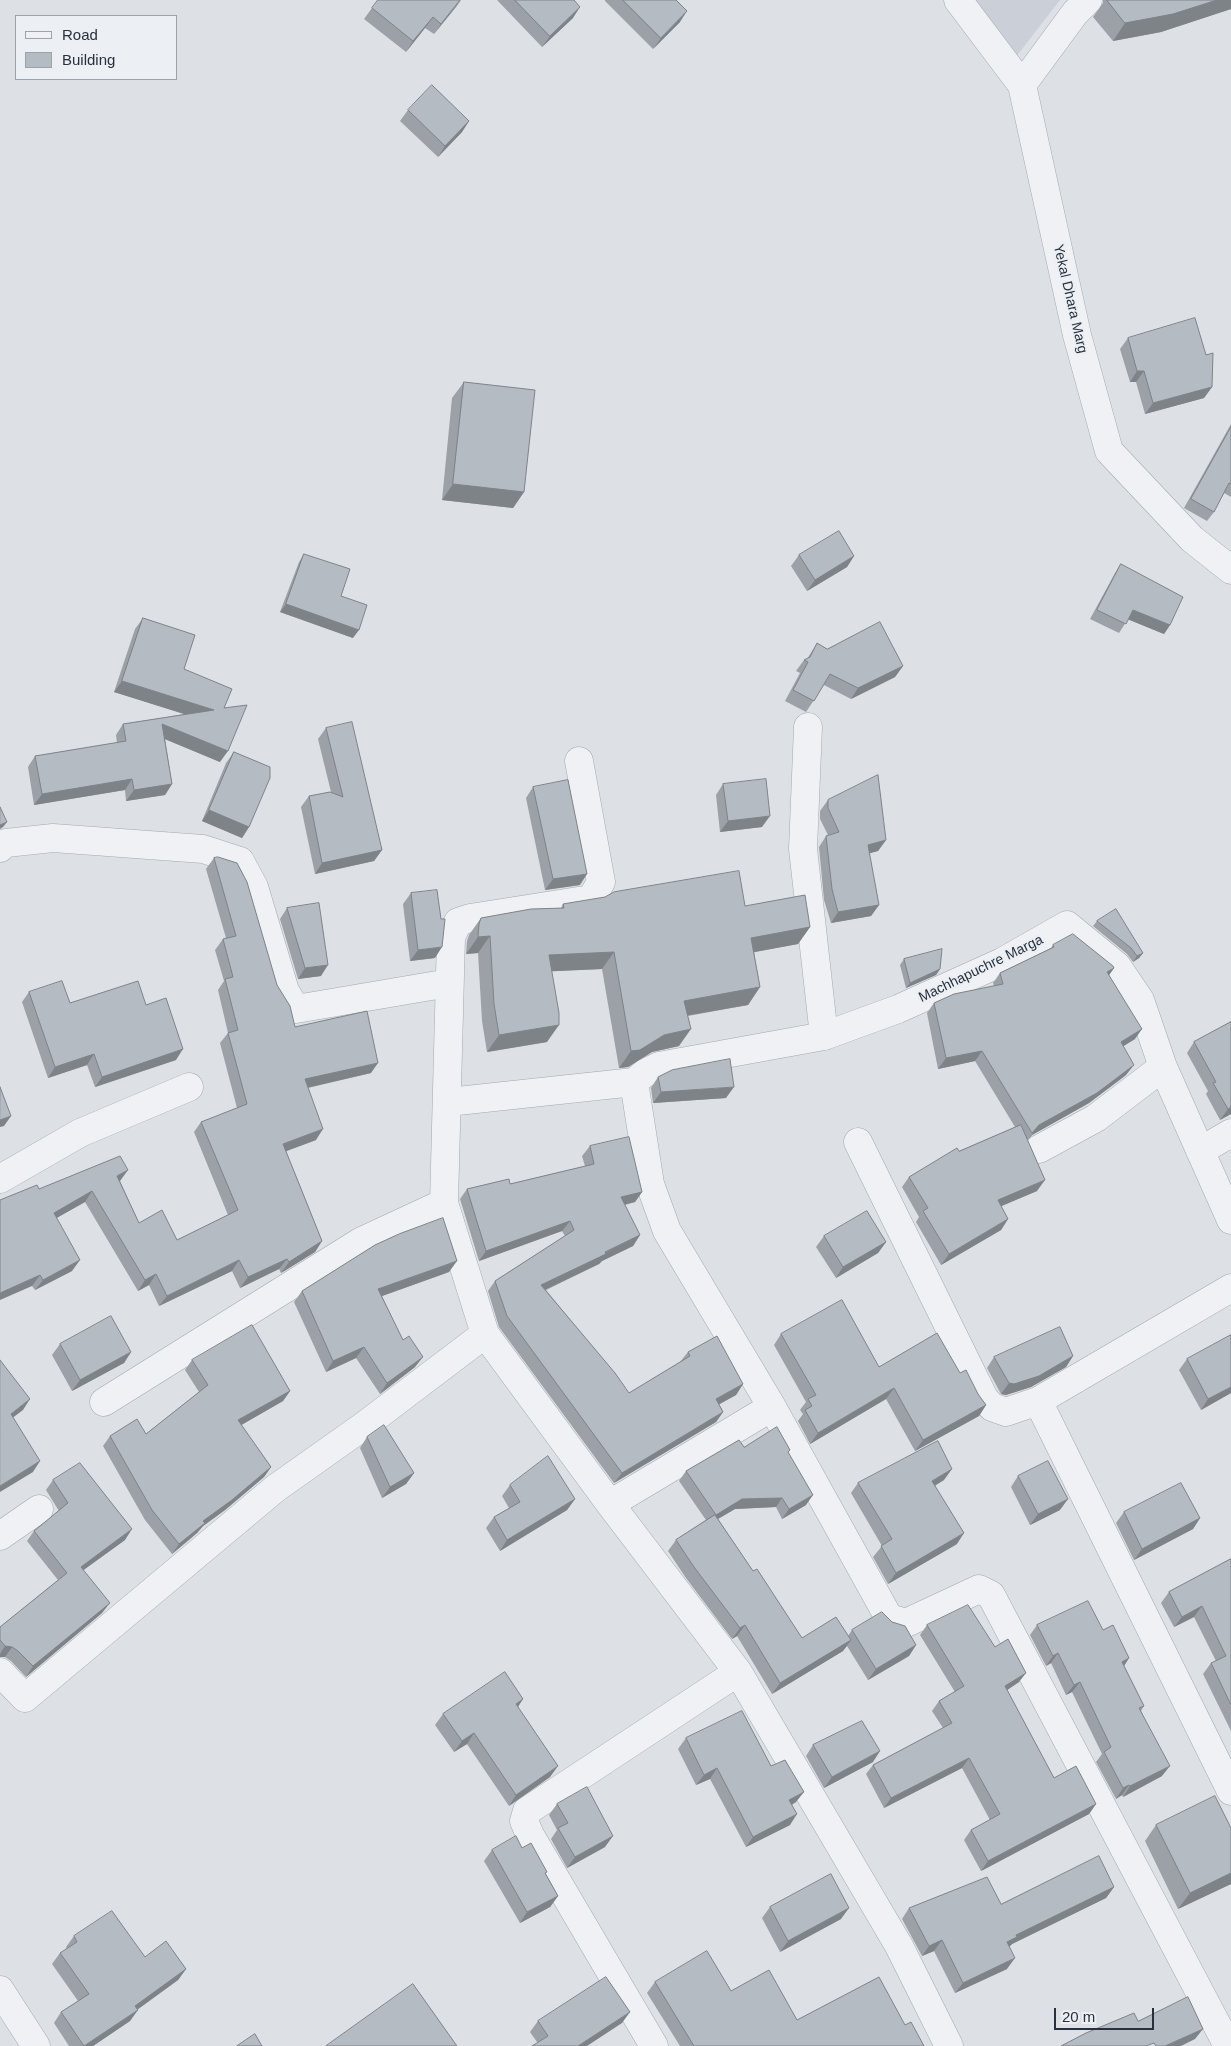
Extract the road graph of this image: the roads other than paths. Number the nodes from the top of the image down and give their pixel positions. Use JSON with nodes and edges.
{"nodes":[{"id":1,"x":958,"y":0,"type":"edge"},
{"id":2,"x":1088,"y":0,"type":"edge"},
{"id":3,"x":1022,"y":86,"type":"junction"},
{"id":4,"x":1231,"y":570,"type":"edge"},
{"id":5,"x":808,"y":728,"type":"dead end"},
{"id":6,"x":579,"y":761,"type":"dead end"},
{"id":7,"x":0,"y":848,"type":"edge"},
{"id":8,"x":449,"y":983,"type":"junction"},
{"id":9,"x":824,"y":1036,"type":"junction"},
{"id":10,"x":1162,"y":1066,"type":"junction"},
{"id":11,"x":634,"y":1082,"type":"junction"},
{"id":12,"x":189,"y":1087,"type":"dead end"},
{"id":13,"x":448,"y":1102,"type":"junction"},
{"id":14,"x":1231,"y":1133,"type":"edge"},
{"id":15,"x":858,"y":1142,"type":"dead end"},
{"id":16,"x":1039,"y":1149,"type":"dead end"},
{"id":17,"x":1200,"y":1151,"type":"junction"},
{"id":18,"x":0,"y":1179,"type":"edge"},
{"id":19,"x":444,"y":1203,"type":"junction"},
{"id":20,"x":1231,"y":1220,"type":"edge"},
{"id":21,"x":1231,"y":1288,"type":"edge"},
{"id":22,"x":485,"y":1334,"type":"junction"},
{"id":23,"x":1038,"y":1401,"type":"junction"},
{"id":24,"x":104,"y":1402,"type":"dead end"},
{"id":25,"x":772,"y":1407,"type":"junction"},
{"id":26,"x":610,"y":1504,"type":"junction"},
{"id":27,"x":39,"y":1509,"type":"dead end"},
{"id":28,"x":0,"y":1536,"type":"edge"},
{"id":29,"x":0,"y":1672,"type":"edge"},
{"id":30,"x":738,"y":1672,"type":"junction"},
{"id":31,"x":1231,"y":1790,"type":"edge"},
{"id":32,"x":0,"y":1990,"type":"edge"},
{"id":33,"x":36,"y":2046,"type":"edge"},
{"id":34,"x":654,"y":2046,"type":"edge"},
{"id":35,"x":949,"y":2046,"type":"edge"},
{"id":36,"x":1228,"y":2046,"type":"edge"}],
"edges":[{"from":1,"to":3,"type":"street"},
{"from":2,"to":3,"type":"street"},
{"from":3,"to":4,"type":"street","name":"Yekal Dhara Marg"},
{"from":5,"to":9,"type":"street"},
{"from":6,"to":8,"type":"street"},
{"from":7,"to":8,"type":"street"},
{"from":8,"to":13,"type":"street"},
{"from":9,"to":10,"type":"street","name":"Machhapuchre Marga"},
{"from":9,"to":11,"type":"street"},
{"from":10,"to":16,"type":"street"},
{"from":10,"to":17,"type":"street"},
{"from":11,"to":13,"type":"street"},
{"from":11,"to":25,"type":"street"},
{"from":12,"to":18,"type":"street"},
{"from":13,"to":19,"type":"street"},
{"from":14,"to":17,"type":"street"},
{"from":15,"to":23,"type":"street"},
{"from":17,"to":20,"type":"street"},
{"from":19,"to":22,"type":"street"},
{"from":19,"to":24,"type":"street"},
{"from":21,"to":23,"type":"street"},
{"from":22,"to":26,"type":"street"},
{"from":22,"to":29,"type":"street"},
{"from":23,"to":31,"type":"street"},
{"from":25,"to":26,"type":"street"},
{"from":25,"to":36,"type":"street"},
{"from":26,"to":30,"type":"street"},
{"from":27,"to":28,"type":"street"},
{"from":30,"to":34,"type":"street"},
{"from":30,"to":35,"type":"street"},
{"from":32,"to":33,"type":"street"}]}
